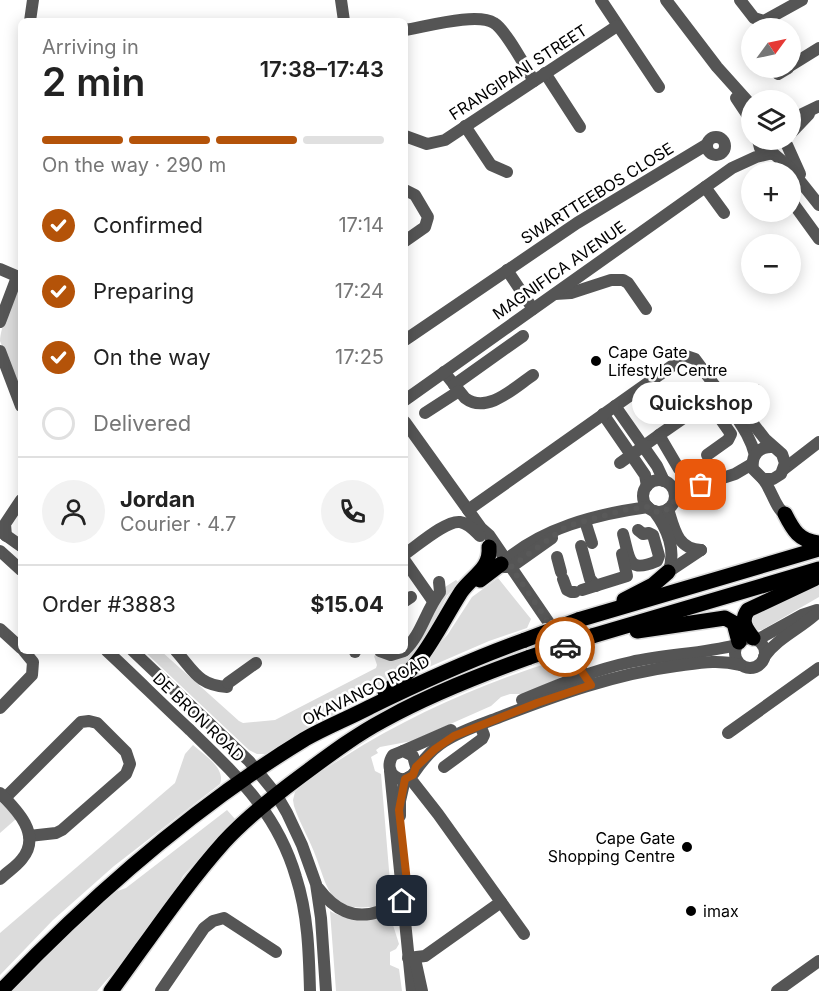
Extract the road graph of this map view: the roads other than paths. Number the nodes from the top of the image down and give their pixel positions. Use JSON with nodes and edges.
{"nodes":[{"id":1,"x":33,"y":0,"type":"edge"},
{"id":2,"x":340,"y":0,"type":"edge"},
{"id":3,"x":601,"y":0,"type":"edge"},
{"id":4,"x":666,"y":0,"type":"edge"},
{"id":5,"x":740,"y":0,"type":"edge"},
{"id":6,"x":802,"y":0,"type":"edge"},
{"id":7,"x":30,"y":18,"type":"edge"},
{"id":8,"x":343,"y":18,"type":"edge"},
{"id":9,"x":618,"y":26,"type":"junction"},
{"id":10,"x":408,"y":30,"type":"edge"},
{"id":11,"x":819,"y":48,"type":"edge"},
{"id":12,"x":801,"y":59,"type":"edge"},
{"id":13,"x":717,"y":67,"type":"junction"},
{"id":14,"x":545,"y":74,"type":"junction"},
{"id":15,"x":534,"y":81,"type":"junction"},
{"id":16,"x":659,"y":87,"type":"dead end"},
{"id":17,"x":741,"y":94,"type":"edge"},
{"id":18,"x":741,"y":105,"type":"edge"},
{"id":19,"x":815,"y":109,"type":"edge"},
{"id":20,"x":801,"y":115,"type":"edge"},
{"id":21,"x":465,"y":126,"type":"junction"},
{"id":22,"x":801,"y":126,"type":"edge"},
{"id":23,"x":580,"y":127,"type":"dead end"},
{"id":24,"x":408,"y":137,"type":"edge"},
{"id":25,"x":706,"y":145,"type":"dead end"},
{"id":26,"x":748,"y":150,"type":"edge"},
{"id":27,"x":764,"y":150,"type":"edge"},
{"id":28,"x":784,"y":150,"type":"edge"},
{"id":29,"x":793,"y":150,"type":"edge"},
{"id":30,"x":772,"y":154,"type":"junction"},
{"id":31,"x":732,"y":168,"type":"junction"},
{"id":32,"x":507,"y":172,"type":"dead end"},
{"id":33,"x":705,"y":187,"type":"junction"},
{"id":34,"x":408,"y":192,"type":"edge"},
{"id":35,"x":816,"y":201,"type":"edge"},
{"id":36,"x":724,"y":213,"type":"dead end"},
{"id":37,"x":801,"y":214,"type":"edge"},
{"id":38,"x":408,"y":239,"type":"edge"},
{"id":39,"x":819,"y":239,"type":"edge"},
{"id":40,"x":0,"y":269,"type":"edge"},
{"id":41,"x":507,"y":270,"type":"junction"},
{"id":42,"x":18,"y":278,"type":"edge"},
{"id":43,"x":18,"y":280,"type":"edge"},
{"id":44,"x":553,"y":295,"type":"junction"},
{"id":45,"x":533,"y":309,"type":"junction"},
{"id":46,"x":646,"y":309,"type":"dead end"},
{"id":47,"x":0,"y":322,"type":"edge"},
{"id":48,"x":523,"y":336,"type":"dead end"},
{"id":49,"x":408,"y":338,"type":"edge"},
{"id":50,"x":0,"y":351,"type":"edge"},
{"id":51,"x":444,"y":372,"type":"junction"},
{"id":52,"x":533,"y":375,"type":"dead end"},
{"id":53,"x":456,"y":388,"type":"junction"},
{"id":54,"x":756,"y":390,"type":"dead end"},
{"id":55,"x":722,"y":392,"type":"junction"},
{"id":56,"x":18,"y":398,"type":"edge"},
{"id":57,"x":408,"y":398,"type":"edge"},
{"id":58,"x":615,"y":406,"type":"junction"},
{"id":59,"x":734,"y":406,"type":"junction"},
{"id":60,"x":424,"y":413,"type":"dead end"},
{"id":61,"x":603,"y":414,"type":"junction"},
{"id":62,"x":707,"y":417,"type":"dead end"},
{"id":63,"x":408,"y":426,"type":"edge"},
{"id":64,"x":659,"y":435,"type":"junction"},
{"id":65,"x":816,"y":445,"type":"edge"},
{"id":66,"x":643,"y":446,"type":"junction"},
{"id":67,"x":778,"y":450,"type":"junction"},
{"id":68,"x":631,"y":455,"type":"junction"},
{"id":69,"x":620,"y":463,"type":"dead end"},
{"id":70,"x":756,"y":468,"type":"junction"},
{"id":71,"x":781,"y":473,"type":"junction"},
{"id":72,"x":668,"y":483,"type":"junction"},
{"id":73,"x":701,"y":485,"type":"junction"},
{"id":74,"x":648,"y":500,"type":"junction"},
{"id":75,"x":672,"y":504,"type":"junction"},
{"id":76,"x":18,"y":508,"type":"edge"},
{"id":77,"x":18,"y":509,"type":"edge"},
{"id":78,"x":468,"y":510,"type":"junction"},
{"id":79,"x":0,"y":511,"type":"edge"},
{"id":80,"x":781,"y":511,"type":"junction"},
{"id":81,"x":764,"y":513,"type":"dead end"},
{"id":82,"x":585,"y":521,"type":"junction"},
{"id":83,"x":562,"y":529,"type":"junction"},
{"id":84,"x":638,"y":530,"type":"dead end"},
{"id":85,"x":3,"y":534,"type":"edge"},
{"id":86,"x":486,"y":538,"type":"junction"},
{"id":87,"x":535,"y":540,"type":"junction"},
{"id":88,"x":819,"y":543,"type":"edge"},
{"id":89,"x":18,"y":544,"type":"edge"},
{"id":90,"x":819,"y":549,"type":"edge"},
{"id":91,"x":0,"y":551,"type":"edge"},
{"id":92,"x":408,"y":552,"type":"edge"},
{"id":93,"x":557,"y":557,"type":"dead end"},
{"id":94,"x":408,"y":565,"type":"edge"},
{"id":95,"x":505,"y":565,"type":"junction"},
{"id":96,"x":18,"y":567,"type":"edge"},
{"id":97,"x":819,"y":569,"type":"edge"},
{"id":98,"x":668,"y":572,"type":"junction"},
{"id":99,"x":819,"y":577,"type":"edge"},
{"id":100,"x":439,"y":582,"type":"dead end"},
{"id":101,"x":596,"y":586,"type":"junction"},
{"id":102,"x":433,"y":600,"type":"junction"},
{"id":103,"x":454,"y":605,"type":"junction"},
{"id":104,"x":819,"y":610,"type":"edge"},
{"id":105,"x":582,"y":619,"type":"junction"},
{"id":106,"x":0,"y":629,"type":"edge"},
{"id":107,"x":609,"y":631,"type":"junction"},
{"id":108,"x":746,"y":641,"type":"junction"},
{"id":109,"x":18,"y":646,"type":"edge"},
{"id":110,"x":408,"y":647,"type":"edge"},
{"id":111,"x":26,"y":654,"type":"edge"},
{"id":112,"x":110,"y":654,"type":"edge"},
{"id":113,"x":136,"y":654,"type":"edge"},
{"id":114,"x":179,"y":654,"type":"edge"},
{"id":115,"x":764,"y":657,"type":"junction"},
{"id":116,"x":256,"y":663,"type":"dead end"},
{"id":117,"x":740,"y":665,"type":"junction"},
{"id":118,"x":819,"y":668,"type":"edge"},
{"id":119,"x":588,"y":680,"type":"junction"},
{"id":120,"x":0,"y":708,"type":"edge"},
{"id":121,"x":480,"y":725,"type":"junction"},
{"id":122,"x":728,"y":733,"type":"dead end"},
{"id":123,"x":308,"y":738,"type":"junction"},
{"id":124,"x":403,"y":751,"type":"junction"},
{"id":125,"x":444,"y":767,"type":"dead end"},
{"id":126,"x":258,"y":771,"type":"junction"},
{"id":127,"x":390,"y":771,"type":"junction"},
{"id":128,"x":410,"y":774,"type":"junction"},
{"id":129,"x":243,"y":781,"type":"junction"},
{"id":130,"x":276,"y":794,"type":"junction"},
{"id":131,"x":2,"y":795,"type":"edge"},
{"id":132,"x":262,"y":806,"type":"junction"},
{"id":133,"x":29,"y":836,"type":"junction"},
{"id":134,"x":0,"y":879,"type":"edge"},
{"id":135,"x":316,"y":884,"type":"junction"},
{"id":136,"x":405,"y":900,"type":"junction"},
{"id":137,"x":501,"y":902,"type":"junction"},
{"id":138,"x":524,"y":934,"type":"dead end"},
{"id":139,"x":276,"y":952,"type":"dead end"},
{"id":140,"x":412,"y":958,"type":"junction"},
{"id":141,"x":819,"y":961,"type":"edge"},
{"id":142,"x":1,"y":991,"type":"edge"},
{"id":143,"x":111,"y":991,"type":"edge"},
{"id":144,"x":161,"y":991,"type":"edge"},
{"id":145,"x":310,"y":991,"type":"edge"},
{"id":146,"x":326,"y":991,"type":"edge"},
{"id":147,"x":412,"y":991,"type":"edge"},
{"id":148,"x":422,"y":991,"type":"edge"},
{"id":149,"x":777,"y":991,"type":"edge"}],
"edges":[{"from":1,"to":7,"type":"street"},
{"from":2,"to":8,"type":"street"},
{"from":3,"to":9,"type":"street"},
{"from":4,"to":13,"type":"street"},
{"from":5,"to":6,"type":"street"},
{"from":9,"to":14,"type":"street","name":"FRANGIPANI STREET"},
{"from":9,"to":16,"type":"street"},
{"from":10,"to":15,"type":"street"},
{"from":11,"to":12,"type":"street"},
{"from":13,"to":17,"type":"street"},
{"from":13,"to":18,"type":"street"},
{"from":14,"to":15,"type":"street","name":"FRANGIPANI STREET"},
{"from":14,"to":23,"type":"street"},
{"from":15,"to":21,"type":"street","name":"FRANGIPANI STREET"},
{"from":19,"to":20,"type":"street"},
{"from":19,"to":22,"type":"street","name":"MAGNIFICA AVENUE"},
{"from":21,"to":24,"type":"street","name":"FRANGIPANI STREET"},
{"from":21,"to":32,"type":"street"},
{"from":25,"to":41,"type":"street","name":"SWARTTEEBOS CLOSE"},
{"from":26,"to":31,"type":"street","name":"MAGNIFICA AVENUE"},
{"from":27,"to":30,"type":"street"},
{"from":28,"to":30,"type":"street","name":"MAGNIFICA AVENUE"},
{"from":29,"to":35,"type":"street"},
{"from":30,"to":31,"type":"street","name":"MAGNIFICA AVENUE"},
{"from":30,"to":35,"type":"street"},
{"from":31,"to":33,"type":"street","name":"MAGNIFICA AVENUE"},
{"from":33,"to":36,"type":"street"},
{"from":33,"to":44,"type":"street","name":"MAGNIFICA AVENUE"},
{"from":34,"to":38,"type":"street"},
{"from":37,"to":39,"type":"street"},
{"from":40,"to":42,"type":"street"},
{"from":41,"to":45,"type":"street"},
{"from":41,"to":49,"type":"street","name":"SWARTTEEBOS CLOSE"},
{"from":43,"to":47,"type":"street"},
{"from":44,"to":45,"type":"street","name":"MAGNIFICA AVENUE"},
{"from":44,"to":46,"type":"street"},
{"from":45,"to":51,"type":"street","name":"MAGNIFICA AVENUE"},
{"from":48,"to":53,"type":"street"},
{"from":50,"to":56,"type":"street"},
{"from":51,"to":53,"type":"street"},
{"from":51,"to":57,"type":"street","name":"MAGNIFICA AVENUE"},
{"from":52,"to":53,"type":"street"},
{"from":53,"to":60,"type":"street"},
{"from":54,"to":59,"type":"street"},
{"from":55,"to":58,"type":"street"},
{"from":55,"to":59,"type":"street"},
{"from":55,"to":64,"type":"street"},
{"from":58,"to":61,"type":"street"},
{"from":58,"to":66,"type":"street"},
{"from":59,"to":67,"type":"street"},
{"from":59,"to":70,"type":"street"},
{"from":61,"to":68,"type":"street"},
{"from":61,"to":78,"type":"street"},
{"from":62,"to":64,"type":"street"},
{"from":63,"to":78,"type":"street"},
{"from":64,"to":66,"type":"street"},
{"from":65,"to":67,"type":"street"},
{"from":65,"to":71,"type":"street"},
{"from":66,"to":68,"type":"street"},
{"from":66,"to":72,"type":"street"},
{"from":67,"to":70,"type":"street"},
{"from":67,"to":71,"type":"street"},
{"from":68,"to":69,"type":"street"},
{"from":68,"to":74,"type":"street"},
{"from":70,"to":71,"type":"street"},
{"from":70,"to":73,"type":"street"},
{"from":70,"to":80,"type":"street"},
{"from":71,"to":80,"type":"street"},
{"from":72,"to":73,"type":"street"},
{"from":72,"to":74,"type":"street"},
{"from":72,"to":75,"type":"street"},
{"from":73,"to":75,"type":"street"},
{"from":74,"to":75,"type":"street"},
{"from":74,"to":82,"type":"street"},
{"from":74,"to":98,"type":"street"},
{"from":75,"to":98,"type":"street"},
{"from":76,"to":79,"type":"street"},
{"from":77,"to":85,"type":"street"},
{"from":78,"to":86,"type":"street"},
{"from":80,"to":81,"type":"street"},
{"from":80,"to":88,"type":"main road"},
{"from":82,"to":83,"type":"street"},
{"from":82,"to":101,"type":"street"},
{"from":83,"to":87,"type":"street"},
{"from":83,"to":95,"type":"street"},
{"from":84,"to":101,"type":"street"},
{"from":85,"to":89,"type":"street"},
{"from":86,"to":87,"type":"street"},
{"from":86,"to":92,"type":"street"},
{"from":86,"to":95,"type":"street"},
{"from":86,"to":103,"type":"main road"},
{"from":87,"to":95,"type":"street"},
{"from":90,"to":105,"type":"main road","name":"OKAVANGO ROAD"},
{"from":91,"to":96,"type":"street"},
{"from":93,"to":101,"type":"street"},
{"from":94,"to":102,"type":"street"},
{"from":95,"to":103,"type":"main road"},
{"from":95,"to":119,"type":"street"},
{"from":97,"to":107,"type":"main road","name":"OKAVANGO ROAD"},
{"from":98,"to":105,"type":"main road"},
{"from":99,"to":108,"type":"main road"},
{"from":100,"to":102,"type":"street"},
{"from":102,"to":110,"type":"street"},
{"from":103,"to":123,"type":"main road"},
{"from":104,"to":108,"type":"street"},
{"from":104,"to":115,"type":"street"},
{"from":105,"to":123,"type":"main road","name":"OKAVANGO ROAD","bridge":true},
{"from":106,"to":109,"type":"street"},
{"from":107,"to":108,"type":"main road"},
{"from":107,"to":130,"type":"main road","name":"OKAVANGO ROAD","bridge":true},
{"from":108,"to":115,"type":"street"},
{"from":108,"to":117,"type":"street"},
{"from":108,"to":119,"type":"street"},
{"from":111,"to":120,"type":"street"},
{"from":112,"to":129,"type":"street","name":"DE BRON ROAD"},
{"from":113,"to":126,"type":"street","name":"DE BRON ROAD"},
{"from":114,"to":116,"type":"street"},
{"from":115,"to":117,"type":"street"},
{"from":117,"to":119,"type":"street"},
{"from":118,"to":122,"type":"street"},
{"from":119,"to":121,"type":"street"},
{"from":119,"to":124,"type":"street"},
{"from":121,"to":125,"type":"street"},
{"from":121,"to":128,"type":"street"},
{"from":123,"to":126,"type":"main road","name":"OKAVANGO ROAD"},
{"from":124,"to":127,"type":"street"},
{"from":124,"to":128,"type":"street"},
{"from":126,"to":129,"type":"main road","name":"OKAVANGO ROAD"},
{"from":126,"to":130,"type":"street","name":"DE BRON ROAD"},
{"from":127,"to":128,"type":"street"},
{"from":127,"to":136,"type":"street"},
{"from":128,"to":136,"type":"street"},
{"from":128,"to":137,"type":"street"},
{"from":129,"to":132,"type":"street","name":"DE BRON ROAD"},
{"from":129,"to":142,"type":"main road","name":"OKAVANGO ROAD"},
{"from":130,"to":132,"type":"main road","name":"OKAVANGO ROAD"},
{"from":130,"to":135,"type":"street","name":"DE BRON ROAD"},
{"from":131,"to":133,"type":"street"},
{"from":131,"to":133,"type":"street"},
{"from":132,"to":143,"type":"main road","name":"OKAVANGO ROAD"},
{"from":132,"to":145,"type":"street","name":"DE BRON ROAD"},
{"from":133,"to":134,"type":"street"},
{"from":135,"to":136,"type":"street"},
{"from":135,"to":146,"type":"street"},
{"from":136,"to":140,"type":"street"},
{"from":137,"to":138,"type":"street"},
{"from":137,"to":140,"type":"street"},
{"from":139,"to":144,"type":"street"},
{"from":140,"to":147,"type":"street"},
{"from":140,"to":148,"type":"street"},
{"from":141,"to":149,"type":"street"}]}
